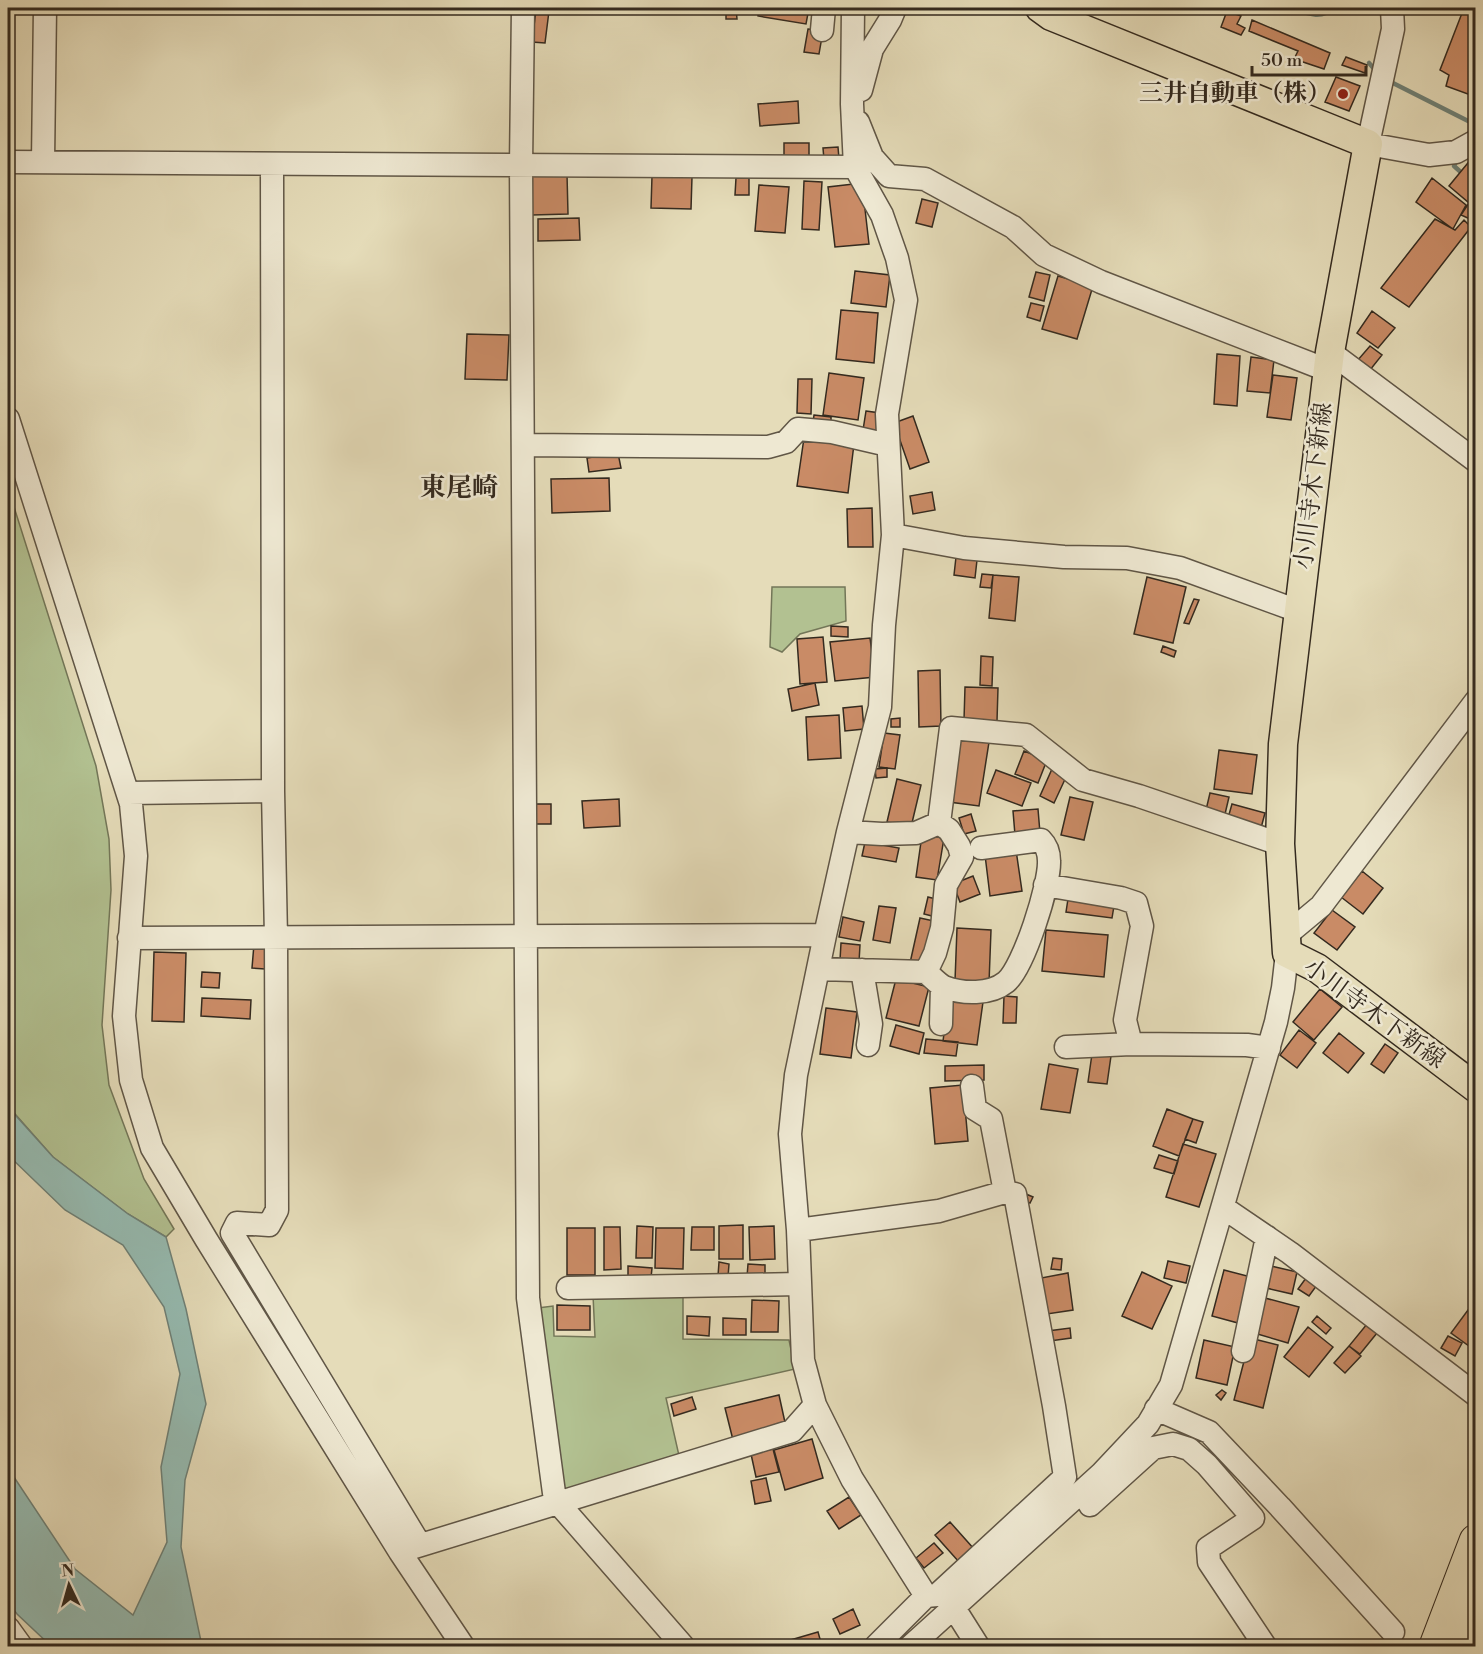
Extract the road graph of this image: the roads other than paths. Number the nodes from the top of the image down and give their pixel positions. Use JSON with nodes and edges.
{"nodes":[{"id":1,"x":45,"y":8,"type":"edge"},
{"id":2,"x":524,"y":8,"type":"edge"},
{"id":3,"x":853,"y":8,"type":"edge"},
{"id":4,"x":895,"y":8,"type":"edge"},
{"id":5,"x":1040,"y":8,"type":"edge"},
{"id":6,"x":1392,"y":8,"type":"edge"},
{"id":7,"x":852,"y":104,"type":"junction"},
{"id":8,"x":1476,"y":141,"type":"edge"},
{"id":9,"x":1368,"y":144,"type":"junction"},
{"id":10,"x":43,"y":161,"type":"junction"},
{"id":11,"x":8,"y":162,"type":"edge"},
{"id":12,"x":272,"y":164,"type":"junction"},
{"id":13,"x":521,"y":165,"type":"junction"},
{"id":14,"x":855,"y":167,"type":"junction"},
{"id":15,"x":1329,"y":361,"type":"junction"},
{"id":16,"x":8,"y":419,"type":"edge"},
{"id":17,"x":523,"y":445,"type":"junction"},
{"id":18,"x":888,"y":446,"type":"junction"},
{"id":19,"x":1476,"y":461,"type":"edge"},
{"id":20,"x":893,"y":535,"type":"junction"},
{"id":21,"x":1298,"y":611,"type":"junction"},
{"id":22,"x":1476,"y":701,"type":"edge"},
{"id":23,"x":273,"y":791,"type":"junction"},
{"id":24,"x":128,"y":793,"type":"junction"},
{"id":25,"x":939,"y":823,"type":"junction"},
{"id":26,"x":848,"y":832,"type":"junction"},
{"id":27,"x":1280,"y":844,"type":"junction"},
{"id":28,"x":981,"y":848,"type":"dead end"},
{"id":29,"x":1045,"y":885,"type":"junction"},
{"id":30,"x":825,"y":935,"type":"junction"},
{"id":31,"x":276,"y":937,"type":"junction"},
{"id":32,"x":527,"y":937,"type":"junction"},
{"id":33,"x":129,"y":938,"type":"junction"},
{"id":34,"x":1286,"y":944,"type":"junction"},
{"id":35,"x":818,"y":969,"type":"junction"},
{"id":36,"x":862,"y":970,"type":"junction"},
{"id":37,"x":934,"y":979,"type":"junction"},
{"id":38,"x":941,"y":1024,"type":"dead end"},
{"id":39,"x":1131,"y":1044,"type":"junction"},
{"id":40,"x":868,"y":1045,"type":"dead end"},
{"id":41,"x":1066,"y":1047,"type":"dead end"},
{"id":42,"x":1269,"y":1048,"type":"junction"},
{"id":43,"x":972,"y":1086,"type":"dead end"},
{"id":44,"x":1476,"y":1088,"type":"edge"},
{"id":45,"x":1005,"y":1192,"type":"junction"},
{"id":46,"x":1224,"y":1208,"type":"junction"},
{"id":47,"x":798,"y":1230,"type":"junction"},
{"id":48,"x":1267,"y":1237,"type":"junction"},
{"id":49,"x":799,"y":1284,"type":"junction"},
{"id":50,"x":568,"y":1288,"type":"dead end"},
{"id":51,"x":1243,"y":1351,"type":"dead end"},
{"id":52,"x":1476,"y":1395,"type":"edge"},
{"id":53,"x":815,"y":1405,"type":"junction"},
{"id":54,"x":1156,"y":1409,"type":"junction"},
{"id":55,"x":559,"y":1504,"type":"junction"},
{"id":56,"x":1476,"y":1541,"type":"edge"},
{"id":57,"x":410,"y":1549,"type":"junction"},
{"id":58,"x":926,"y":1596,"type":"junction"},
{"id":59,"x":958,"y":1614,"type":"junction"},
{"id":60,"x":1476,"y":1614,"type":"edge"},
{"id":61,"x":8,"y":1628,"type":"edge"},
{"id":62,"x":1392,"y":1632,"type":"dead end"},
{"id":63,"x":21,"y":1647,"type":"edge"},
{"id":64,"x":463,"y":1647,"type":"edge"},
{"id":65,"x":683,"y":1647,"type":"edge"},
{"id":66,"x":876,"y":1647,"type":"edge"},
{"id":67,"x":911,"y":1647,"type":"edge"},
{"id":68,"x":978,"y":1647,"type":"edge"},
{"id":69,"x":1265,"y":1647,"type":"edge"},
{"id":70,"x":1436,"y":1647,"type":"edge"},
{"id":71,"x":1463,"y":1647,"type":"edge"}],
"edges":[{"from":1,"to":10,"type":"street"},
{"from":2,"to":13,"type":"street"},
{"from":3,"to":7,"type":"street"},
{"from":4,"to":7,"type":"street"},
{"from":5,"to":9,"type":"main road"},
{"from":6,"to":9,"type":"street"},
{"from":7,"to":14,"type":"street"},
{"from":7,"to":15,"type":"street"},
{"from":8,"to":9,"type":"street"},
{"from":9,"to":15,"type":"main road","name":"小川寺木下新線"},
{"from":10,"to":11,"type":"street"},
{"from":10,"to":12,"type":"street"},
{"from":12,"to":13,"type":"street"},
{"from":12,"to":23,"type":"street"},
{"from":13,"to":14,"type":"street"},
{"from":13,"to":17,"type":"street"},
{"from":14,"to":18,"type":"street"},
{"from":15,"to":19,"type":"street"},
{"from":15,"to":21,"type":"main road","name":"小川寺木下新線"},
{"from":16,"to":24,"type":"street"},
{"from":17,"to":18,"type":"street"},
{"from":17,"to":32,"type":"street"},
{"from":18,"to":20,"type":"street"},
{"from":20,"to":21,"type":"street"},
{"from":20,"to":26,"type":"street"},
{"from":21,"to":27,"type":"main road","name":"小川寺木下新線"},
{"from":22,"to":34,"type":"street"},
{"from":23,"to":24,"type":"street"},
{"from":23,"to":31,"type":"street"},
{"from":24,"to":33,"type":"street"},
{"from":25,"to":26,"type":"street"},
{"from":25,"to":27,"type":"street"},
{"from":25,"to":37,"type":"street"},
{"from":26,"to":30,"type":"street"},
{"from":27,"to":34,"type":"main road","name":"小川寺木下新線"},
{"from":28,"to":29,"type":"street"},
{"from":29,"to":37,"type":"street"},
{"from":29,"to":39,"type":"street"},
{"from":30,"to":32,"type":"street"},
{"from":30,"to":35,"type":"street"},
{"from":31,"to":32,"type":"street"},
{"from":31,"to":33,"type":"street"},
{"from":31,"to":57,"type":"street"},
{"from":32,"to":55,"type":"street"},
{"from":33,"to":57,"type":"street"},
{"from":34,"to":42,"type":"street"},
{"from":34,"to":44,"type":"main road","name":"小川寺木下新線"},
{"from":35,"to":36,"type":"street"},
{"from":35,"to":47,"type":"street"},
{"from":36,"to":37,"type":"street"},
{"from":36,"to":40,"type":"street"},
{"from":37,"to":38,"type":"street"},
{"from":39,"to":41,"type":"street"},
{"from":39,"to":42,"type":"street"},
{"from":42,"to":46,"type":"street"},
{"from":43,"to":45,"type":"street"},
{"from":45,"to":47,"type":"street"},
{"from":45,"to":58,"type":"street"},
{"from":46,"to":48,"type":"street"},
{"from":46,"to":54,"type":"street"},
{"from":47,"to":49,"type":"street"},
{"from":48,"to":51,"type":"street"},
{"from":48,"to":52,"type":"street"},
{"from":49,"to":50,"type":"street"},
{"from":49,"to":53,"type":"street"},
{"from":53,"to":55,"type":"street"},
{"from":53,"to":58,"type":"street"},
{"from":54,"to":59,"type":"street"},
{"from":54,"to":62,"type":"street"},
{"from":55,"to":57,"type":"street"},
{"from":55,"to":65,"type":"street"},
{"from":56,"to":70,"type":"highway"},
{"from":57,"to":64,"type":"street"},
{"from":58,"to":66,"type":"street"},
{"from":59,"to":67,"type":"street"},
{"from":59,"to":68,"type":"street"},
{"from":59,"to":69,"type":"street"},
{"from":60,"to":71,"type":"highway"},
{"from":61,"to":63,"type":"street"}]}
